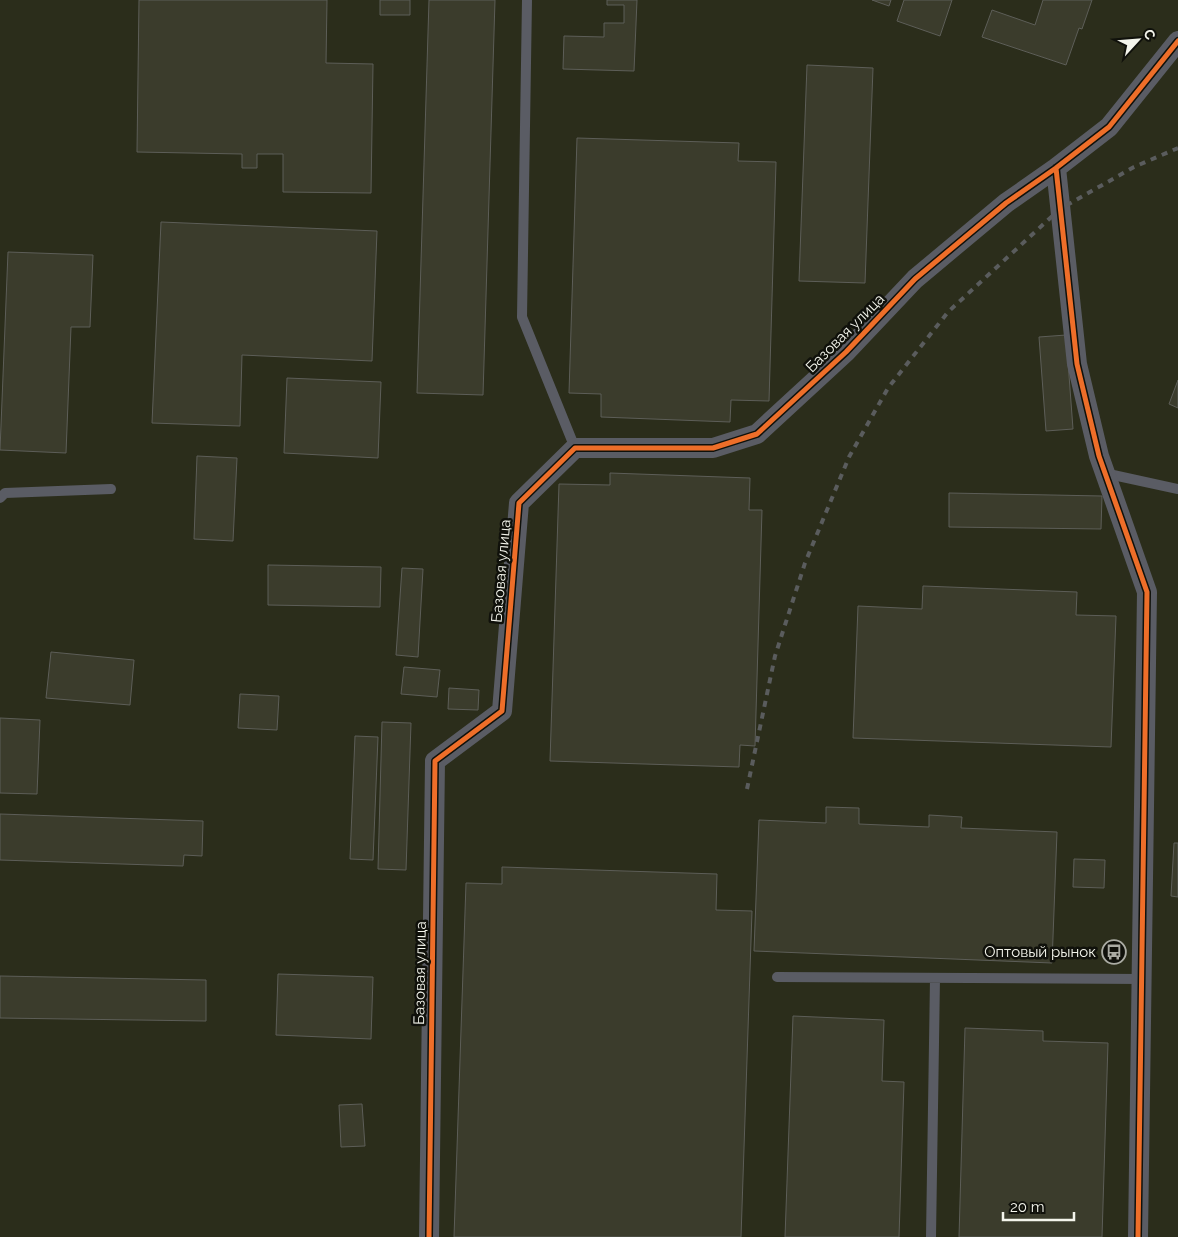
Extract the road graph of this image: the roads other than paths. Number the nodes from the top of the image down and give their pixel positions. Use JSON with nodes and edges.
{"nodes":[{"id":1,"x":527,"y":0,"type":"edge"},
{"id":2,"x":1178,"y":41,"type":"edge"},
{"id":3,"x":1056,"y":168,"type":"junction"},
{"id":4,"x":575,"y":448,"type":"junction"},
{"id":5,"x":1104,"y":473,"type":"junction"},
{"id":6,"x":111,"y":489,"type":"dead end"},
{"id":7,"x":1178,"y":489,"type":"edge"},
{"id":8,"x":0,"y":498,"type":"edge"},
{"id":9,"x":777,"y":978,"type":"dead end"},
{"id":10,"x":935,"y":978,"type":"junction"},
{"id":11,"x":1142,"y":978,"type":"junction"},
{"id":12,"x":429,"y":1237,"type":"edge"},
{"id":13,"x":932,"y":1237,"type":"edge"},
{"id":14,"x":1138,"y":1237,"type":"edge"}],
"edges":[{"from":1,"to":4,"type":"lane"},
{"from":2,"to":3,"type":"street","name":"Базовая улица"},
{"from":3,"to":4,"type":"street","name":"Базовая улица"},
{"from":3,"to":5,"type":"street"},
{"from":4,"to":12,"type":"street","name":"Базовая улица"},
{"from":5,"to":7,"type":"lane"},
{"from":5,"to":11,"type":"street"},
{"from":6,"to":8,"type":"lane"},
{"from":9,"to":10,"type":"lane"},
{"from":10,"to":11,"type":"lane"},
{"from":10,"to":13,"type":"lane"},
{"from":11,"to":14,"type":"street"}]}
